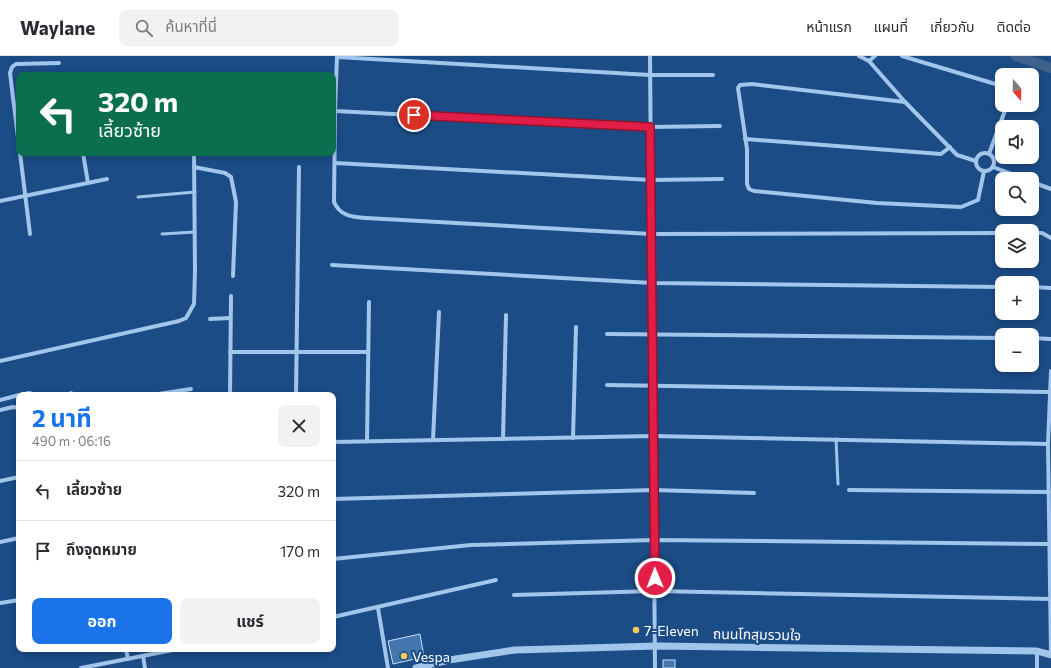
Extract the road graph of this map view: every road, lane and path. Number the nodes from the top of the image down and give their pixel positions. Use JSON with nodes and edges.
{"nodes":[{"id":1,"x":650,"y":56,"type":"edge"},
{"id":2,"x":859,"y":56,"type":"edge"},
{"id":3,"x":875,"y":56,"type":"edge"},
{"id":4,"x":902,"y":56,"type":"edge"},
{"id":5,"x":337,"y":57,"type":"edge"},
{"id":6,"x":869,"y":61,"type":"junction"},
{"id":7,"x":59,"y":63,"type":"dead end"},
{"id":8,"x":336,"y":75,"type":"edge"},
{"id":9,"x":650,"y":75,"type":"junction"},
{"id":10,"x":713,"y":75,"type":"dead end"},
{"id":11,"x":995,"y":84,"type":"edge"},
{"id":12,"x":16,"y":101,"type":"edge"},
{"id":13,"x":906,"y":102,"type":"junction"},
{"id":14,"x":336,"y":111,"type":"edge"},
{"id":15,"x":1004,"y":112,"type":"edge"},
{"id":16,"x":720,"y":126,"type":"dead end"},
{"id":17,"x":650,"y":127,"type":"junction"},
{"id":18,"x":746,"y":139,"type":"junction"},
{"id":19,"x":950,"y":147,"type":"junction"},
{"id":20,"x":989,"y":154,"type":"junction"},
{"id":21,"x":20,"y":156,"type":"edge"},
{"id":22,"x":84,"y":156,"type":"edge"},
{"id":23,"x":194,"y":156,"type":"edge"},
{"id":24,"x":335,"y":156,"type":"edge"},
{"id":25,"x":976,"y":161,"type":"junction"},
{"id":26,"x":335,"y":163,"type":"junction"},
{"id":27,"x":299,"y":167,"type":"dead end"},
{"id":28,"x":993,"y":167,"type":"junction"},
{"id":29,"x":194,"y":168,"type":"junction"},
{"id":30,"x":984,"y":171,"type":"junction"},
{"id":31,"x":1006,"y":172,"type":"edge"},
{"id":32,"x":107,"y":179,"type":"dead end"},
{"id":33,"x":722,"y":179,"type":"dead end"},
{"id":34,"x":651,"y":180,"type":"junction"},
{"id":35,"x":88,"y":183,"type":"junction"},
{"id":36,"x":1039,"y":185,"type":"edge"},
{"id":37,"x":1051,"y":189,"type":"edge"},
{"id":38,"x":195,"y":192,"type":"junction"},
{"id":39,"x":25,"y":196,"type":"junction"},
{"id":40,"x":138,"y":197,"type":"dead end"},
{"id":41,"x":0,"y":201,"type":"edge"},
{"id":42,"x":195,"y":232,"type":"junction"},
{"id":43,"x":995,"y":233,"type":"edge"},
{"id":44,"x":1039,"y":233,"type":"edge"},
{"id":45,"x":30,"y":234,"type":"dead end"},
{"id":46,"x":162,"y":234,"type":"dead end"},
{"id":47,"x":651,"y":234,"type":"junction"},
{"id":48,"x":1051,"y":238,"type":"edge"},
{"id":49,"x":332,"y":265,"type":"dead end"},
{"id":50,"x":233,"y":276,"type":"dead end"},
{"id":51,"x":652,"y":282,"type":"junction"},
{"id":52,"x":995,"y":287,"type":"edge"},
{"id":53,"x":1039,"y":288,"type":"edge"},
{"id":54,"x":1051,"y":288,"type":"edge"},
{"id":55,"x":231,"y":296,"type":"dead end"},
{"id":56,"x":369,"y":302,"type":"dead end"},
{"id":57,"x":439,"y":312,"type":"dead end"},
{"id":58,"x":506,"y":315,"type":"dead end"},
{"id":59,"x":230,"y":318,"type":"junction"},
{"id":60,"x":210,"y":319,"type":"dead end"},
{"id":61,"x":576,"y":327,"type":"dead end"},
{"id":62,"x":608,"y":334,"type":"dead end"},
{"id":63,"x":652,"y":334,"type":"junction"},
{"id":64,"x":995,"y":338,"type":"edge"},
{"id":65,"x":1039,"y":338,"type":"edge"},
{"id":66,"x":1051,"y":339,"type":"edge"},
{"id":67,"x":230,"y":352,"type":"junction"},
{"id":68,"x":296,"y":352,"type":"junction"},
{"id":69,"x":368,"y":352,"type":"junction"},
{"id":70,"x":0,"y":361,"type":"edge"},
{"id":71,"x":1051,"y":371,"type":"edge"},
{"id":72,"x":607,"y":385,"type":"dead end"},
{"id":73,"x":653,"y":385,"type":"junction"},
{"id":74,"x":191,"y":388,"type":"dead end"},
{"id":75,"x":169,"y":392,"type":"edge"},
{"id":76,"x":230,"y":392,"type":"edge"},
{"id":77,"x":296,"y":392,"type":"edge"},
{"id":78,"x":1049,"y":392,"type":"junction"},
{"id":79,"x":16,"y":396,"type":"edge"},
{"id":80,"x":0,"y":400,"type":"edge"},
{"id":81,"x":1051,"y":404,"type":"edge"},
{"id":82,"x":16,"y":408,"type":"edge"},
{"id":83,"x":0,"y":410,"type":"edge"},
{"id":84,"x":653,"y":436,"type":"junction"},
{"id":85,"x":504,"y":438,"type":"junction"},
{"id":86,"x":573,"y":438,"type":"junction"},
{"id":87,"x":836,"y":439,"type":"junction"},
{"id":88,"x":434,"y":440,"type":"junction"},
{"id":89,"x":367,"y":441,"type":"junction"},
{"id":90,"x":336,"y":442,"type":"edge"},
{"id":91,"x":1048,"y":444,"type":"junction"},
{"id":92,"x":16,"y":478,"type":"edge"},
{"id":93,"x":0,"y":481,"type":"edge"},
{"id":94,"x":838,"y":484,"type":"dead end"},
{"id":95,"x":654,"y":490,"type":"junction"},
{"id":96,"x":849,"y":490,"type":"dead end"},
{"id":97,"x":1048,"y":492,"type":"junction"},
{"id":98,"x":754,"y":494,"type":"dead end"},
{"id":99,"x":336,"y":499,"type":"edge"},
{"id":100,"x":1050,"y":511,"type":"edge"},
{"id":101,"x":16,"y":539,"type":"edge"},
{"id":102,"x":654,"y":540,"type":"junction"},
{"id":103,"x":0,"y":542,"type":"edge"},
{"id":104,"x":1050,"y":544,"type":"edge"},
{"id":105,"x":336,"y":559,"type":"edge"},
{"id":106,"x":496,"y":580,"type":"dead end"},
{"id":107,"x":655,"y":591,"type":"junction"},
{"id":108,"x":514,"y":595,"type":"dead end"},
{"id":109,"x":1051,"y":598,"type":"edge"},
{"id":110,"x":16,"y":600,"type":"edge"},
{"id":111,"x":0,"y":603,"type":"edge"},
{"id":112,"x":378,"y":608,"type":"junction"},
{"id":113,"x":336,"y":615,"type":"edge"},
{"id":114,"x":656,"y":646,"type":"junction"},
{"id":115,"x":127,"y":652,"type":"edge"},
{"id":116,"x":163,"y":652,"type":"edge"},
{"id":117,"x":1037,"y":652,"type":"junction"},
{"id":118,"x":1051,"y":655,"type":"edge"},
{"id":119,"x":143,"y":656,"type":"junction"},
{"id":120,"x":128,"y":658,"type":"junction"},
{"id":121,"x":82,"y":668,"type":"edge"},
{"id":122,"x":145,"y":668,"type":"edge"},
{"id":123,"x":388,"y":668,"type":"edge"},
{"id":124,"x":416,"y":668,"type":"edge"},
{"id":125,"x":655,"y":668,"type":"edge"},
{"id":126,"x":1037,"y":668,"type":"edge"}],
"edges":[{"from":1,"to":9,"type":"street"},
{"from":2,"to":6,"type":"street"},
{"from":3,"to":6,"type":"street"},
{"from":4,"to":11,"type":"street"},
{"from":5,"to":8,"type":"street"},
{"from":5,"to":9,"type":"street"},
{"from":6,"to":13,"type":"street"},
{"from":7,"to":12,"type":"street"},
{"from":9,"to":10,"type":"street"},
{"from":9,"to":17,"type":"street"},
{"from":13,"to":18,"type":"street"},
{"from":13,"to":19,"type":"street"},
{"from":14,"to":17,"type":"street"},
{"from":15,"to":20,"type":"street"},
{"from":16,"to":17,"type":"street"},
{"from":17,"to":34,"type":"street"},
{"from":18,"to":19,"type":"street"},
{"from":18,"to":30,"type":"street"},
{"from":19,"to":25,"type":"street"},
{"from":20,"to":25,"type":"street"},
{"from":20,"to":28,"type":"street"},
{"from":21,"to":39,"type":"street"},
{"from":22,"to":35,"type":"street"},
{"from":23,"to":29,"type":"street"},
{"from":24,"to":26,"type":"street"},
{"from":25,"to":30,"type":"street"},
{"from":26,"to":34,"type":"street"},
{"from":26,"to":47,"type":"street"},
{"from":27,"to":68,"type":"street"},
{"from":28,"to":30,"type":"street"},
{"from":28,"to":31,"type":"street"},
{"from":29,"to":38,"type":"street"},
{"from":29,"to":50,"type":"street"},
{"from":32,"to":35,"type":"street"},
{"from":33,"to":34,"type":"street"},
{"from":34,"to":47,"type":"street"},
{"from":35,"to":39,"type":"street"},
{"from":36,"to":37,"type":"street"},
{"from":38,"to":40,"type":"lane"},
{"from":38,"to":42,"type":"street"},
{"from":39,"to":41,"type":"street"},
{"from":39,"to":45,"type":"street"},
{"from":42,"to":46,"type":"lane"},
{"from":42,"to":70,"type":"street"},
{"from":43,"to":47,"type":"street"},
{"from":44,"to":48,"type":"street"},
{"from":47,"to":51,"type":"street"},
{"from":49,"to":51,"type":"street"},
{"from":51,"to":52,"type":"street"},
{"from":51,"to":63,"type":"street"},
{"from":53,"to":54,"type":"street"},
{"from":55,"to":59,"type":"street"},
{"from":56,"to":69,"type":"street"},
{"from":57,"to":88,"type":"street"},
{"from":58,"to":85,"type":"street"},
{"from":59,"to":60,"type":"street"},
{"from":59,"to":67,"type":"street"},
{"from":61,"to":86,"type":"street"},
{"from":62,"to":63,"type":"street"},
{"from":63,"to":64,"type":"street"},
{"from":63,"to":73,"type":"street"},
{"from":65,"to":66,"type":"street"},
{"from":67,"to":68,"type":"street"},
{"from":67,"to":76,"type":"street"},
{"from":68,"to":69,"type":"street"},
{"from":68,"to":77,"type":"street"},
{"from":69,"to":89,"type":"street"},
{"from":71,"to":78,"type":"street"},
{"from":72,"to":73,"type":"street"},
{"from":73,"to":78,"type":"street"},
{"from":73,"to":84,"type":"street"},
{"from":74,"to":75,"type":"street"},
{"from":78,"to":81,"type":"street"},
{"from":79,"to":80,"type":"street"},
{"from":81,"to":91,"type":"street"},
{"from":82,"to":83,"type":"street"},
{"from":84,"to":86,"type":"street"},
{"from":84,"to":87,"type":"street"},
{"from":84,"to":95,"type":"street"},
{"from":85,"to":86,"type":"street"},
{"from":85,"to":88,"type":"street"},
{"from":87,"to":91,"type":"street"},
{"from":87,"to":94,"type":"lane"},
{"from":88,"to":89,"type":"street"},
{"from":89,"to":90,"type":"street"},
{"from":91,"to":97,"type":"street"},
{"from":92,"to":93,"type":"street"},
{"from":95,"to":98,"type":"street"},
{"from":95,"to":99,"type":"street"},
{"from":95,"to":102,"type":"street"},
{"from":96,"to":97,"type":"street"},
{"from":97,"to":100,"type":"street"},
{"from":100,"to":104,"type":"street"},
{"from":101,"to":103,"type":"street"},
{"from":102,"to":104,"type":"street"},
{"from":102,"to":105,"type":"street"},
{"from":102,"to":107,"type":"street"},
{"from":104,"to":109,"type":"street"},
{"from":106,"to":112,"type":"street"},
{"from":107,"to":108,"type":"street"},
{"from":107,"to":109,"type":"street"},
{"from":107,"to":114,"type":"street"},
{"from":109,"to":118,"type":"street"},
{"from":110,"to":111,"type":"street"},
{"from":112,"to":113,"type":"street"},
{"from":112,"to":123,"type":"street"},
{"from":114,"to":117,"type":"street","name":"ถนนโกสุมรวมใจ"},
{"from":114,"to":124,"type":"street","name":"ถนนโกสุมรวมใจ"},
{"from":114,"to":125,"type":"street"},
{"from":115,"to":120,"type":"street"},
{"from":116,"to":119,"type":"street"},
{"from":117,"to":118,"type":"street","name":"ถนนโกสุมรวมใจ"},
{"from":117,"to":126,"type":"street"},
{"from":119,"to":120,"type":"street"},
{"from":119,"to":122,"type":"street"},
{"from":120,"to":121,"type":"street"}]}
